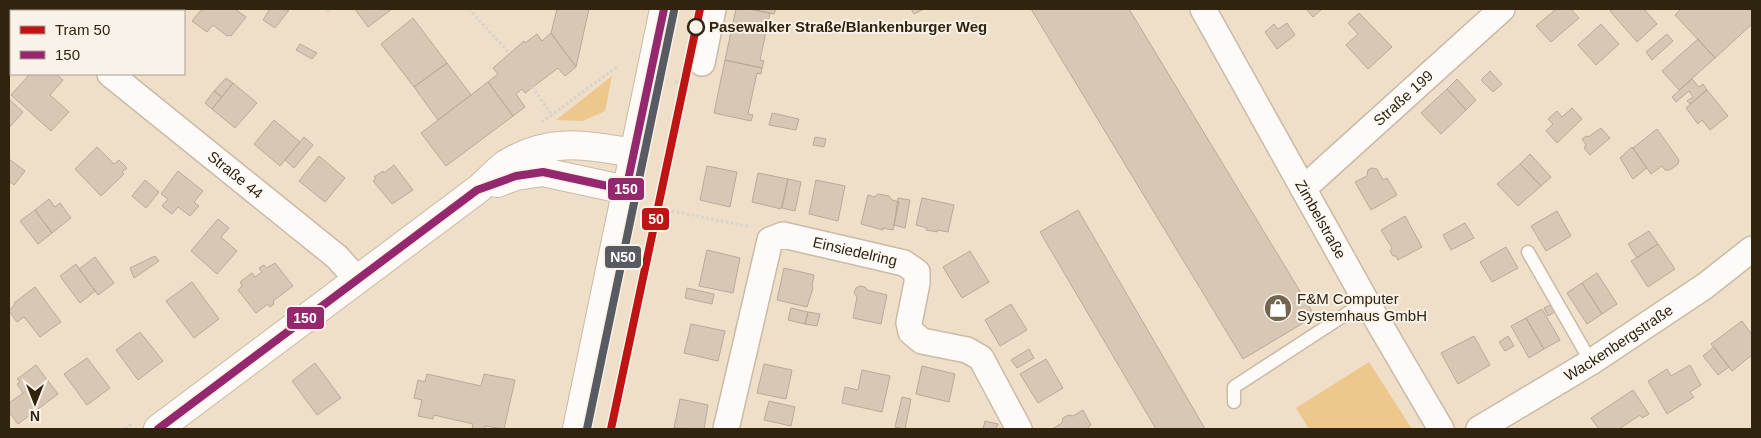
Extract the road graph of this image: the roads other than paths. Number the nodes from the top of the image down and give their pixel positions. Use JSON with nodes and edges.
{"nodes":[{"id":1,"x":664,"y":9,"type":"edge"},
{"id":2,"x":713,"y":9,"type":"edge"},
{"id":3,"x":1203,"y":9,"type":"edge"},
{"id":4,"x":1502,"y":9,"type":"edge"},
{"id":5,"x":702,"y":63,"type":"dead end"},
{"id":6,"x":111,"y":75,"type":"edge"},
{"id":7,"x":634,"y":153,"type":"junction"},
{"id":8,"x":1304,"y":188,"type":"junction"},
{"id":9,"x":477,"y":190,"type":"junction"},
{"id":10,"x":626,"y":190,"type":"junction"},
{"id":11,"x":1752,"y":249,"type":"edge"},
{"id":12,"x":1528,"y":252,"type":"dead end"},
{"id":13,"x":357,"y":279,"type":"junction"},
{"id":14,"x":1366,"y":301,"type":"junction"},
{"id":15,"x":1591,"y":362,"type":"junction"},
{"id":16,"x":1234,"y":402,"type":"dead end"},
{"id":17,"x":158,"y":429,"type":"edge"},
{"id":18,"x":577,"y":429,"type":"edge"},
{"id":19,"x":726,"y":429,"type":"edge"},
{"id":20,"x":1019,"y":429,"type":"edge"},
{"id":21,"x":1441,"y":429,"type":"edge"},
{"id":22,"x":1479,"y":429,"type":"edge"}],
"edges":[{"from":1,"to":7,"type":"main road"},
{"from":2,"to":5,"type":"street"},
{"from":3,"to":8,"type":"street","name":"Zimbelstraße"},
{"from":4,"to":8,"type":"street","name":"Straße 199"},
{"from":6,"to":13,"type":"street","name":"Straße 44"},
{"from":7,"to":9,"type":"main road"},
{"from":7,"to":10,"type":"main road"},
{"from":8,"to":14,"type":"street","name":"Zimbelstraße"},
{"from":9,"to":10,"type":"main road"},
{"from":9,"to":13,"type":"main road"},
{"from":10,"to":18,"type":"main road"},
{"from":11,"to":15,"type":"street","name":"Wackenbergstraße"},
{"from":12,"to":15,"type":"lane"},
{"from":13,"to":17,"type":"main road"},
{"from":14,"to":16,"type":"lane"},
{"from":14,"to":21,"type":"street","name":"Zimbelstraße"},
{"from":15,"to":22,"type":"street","name":"Wackenbergstraße"},
{"from":19,"to":20,"type":"street","name":"Einsiedelring"}]}
